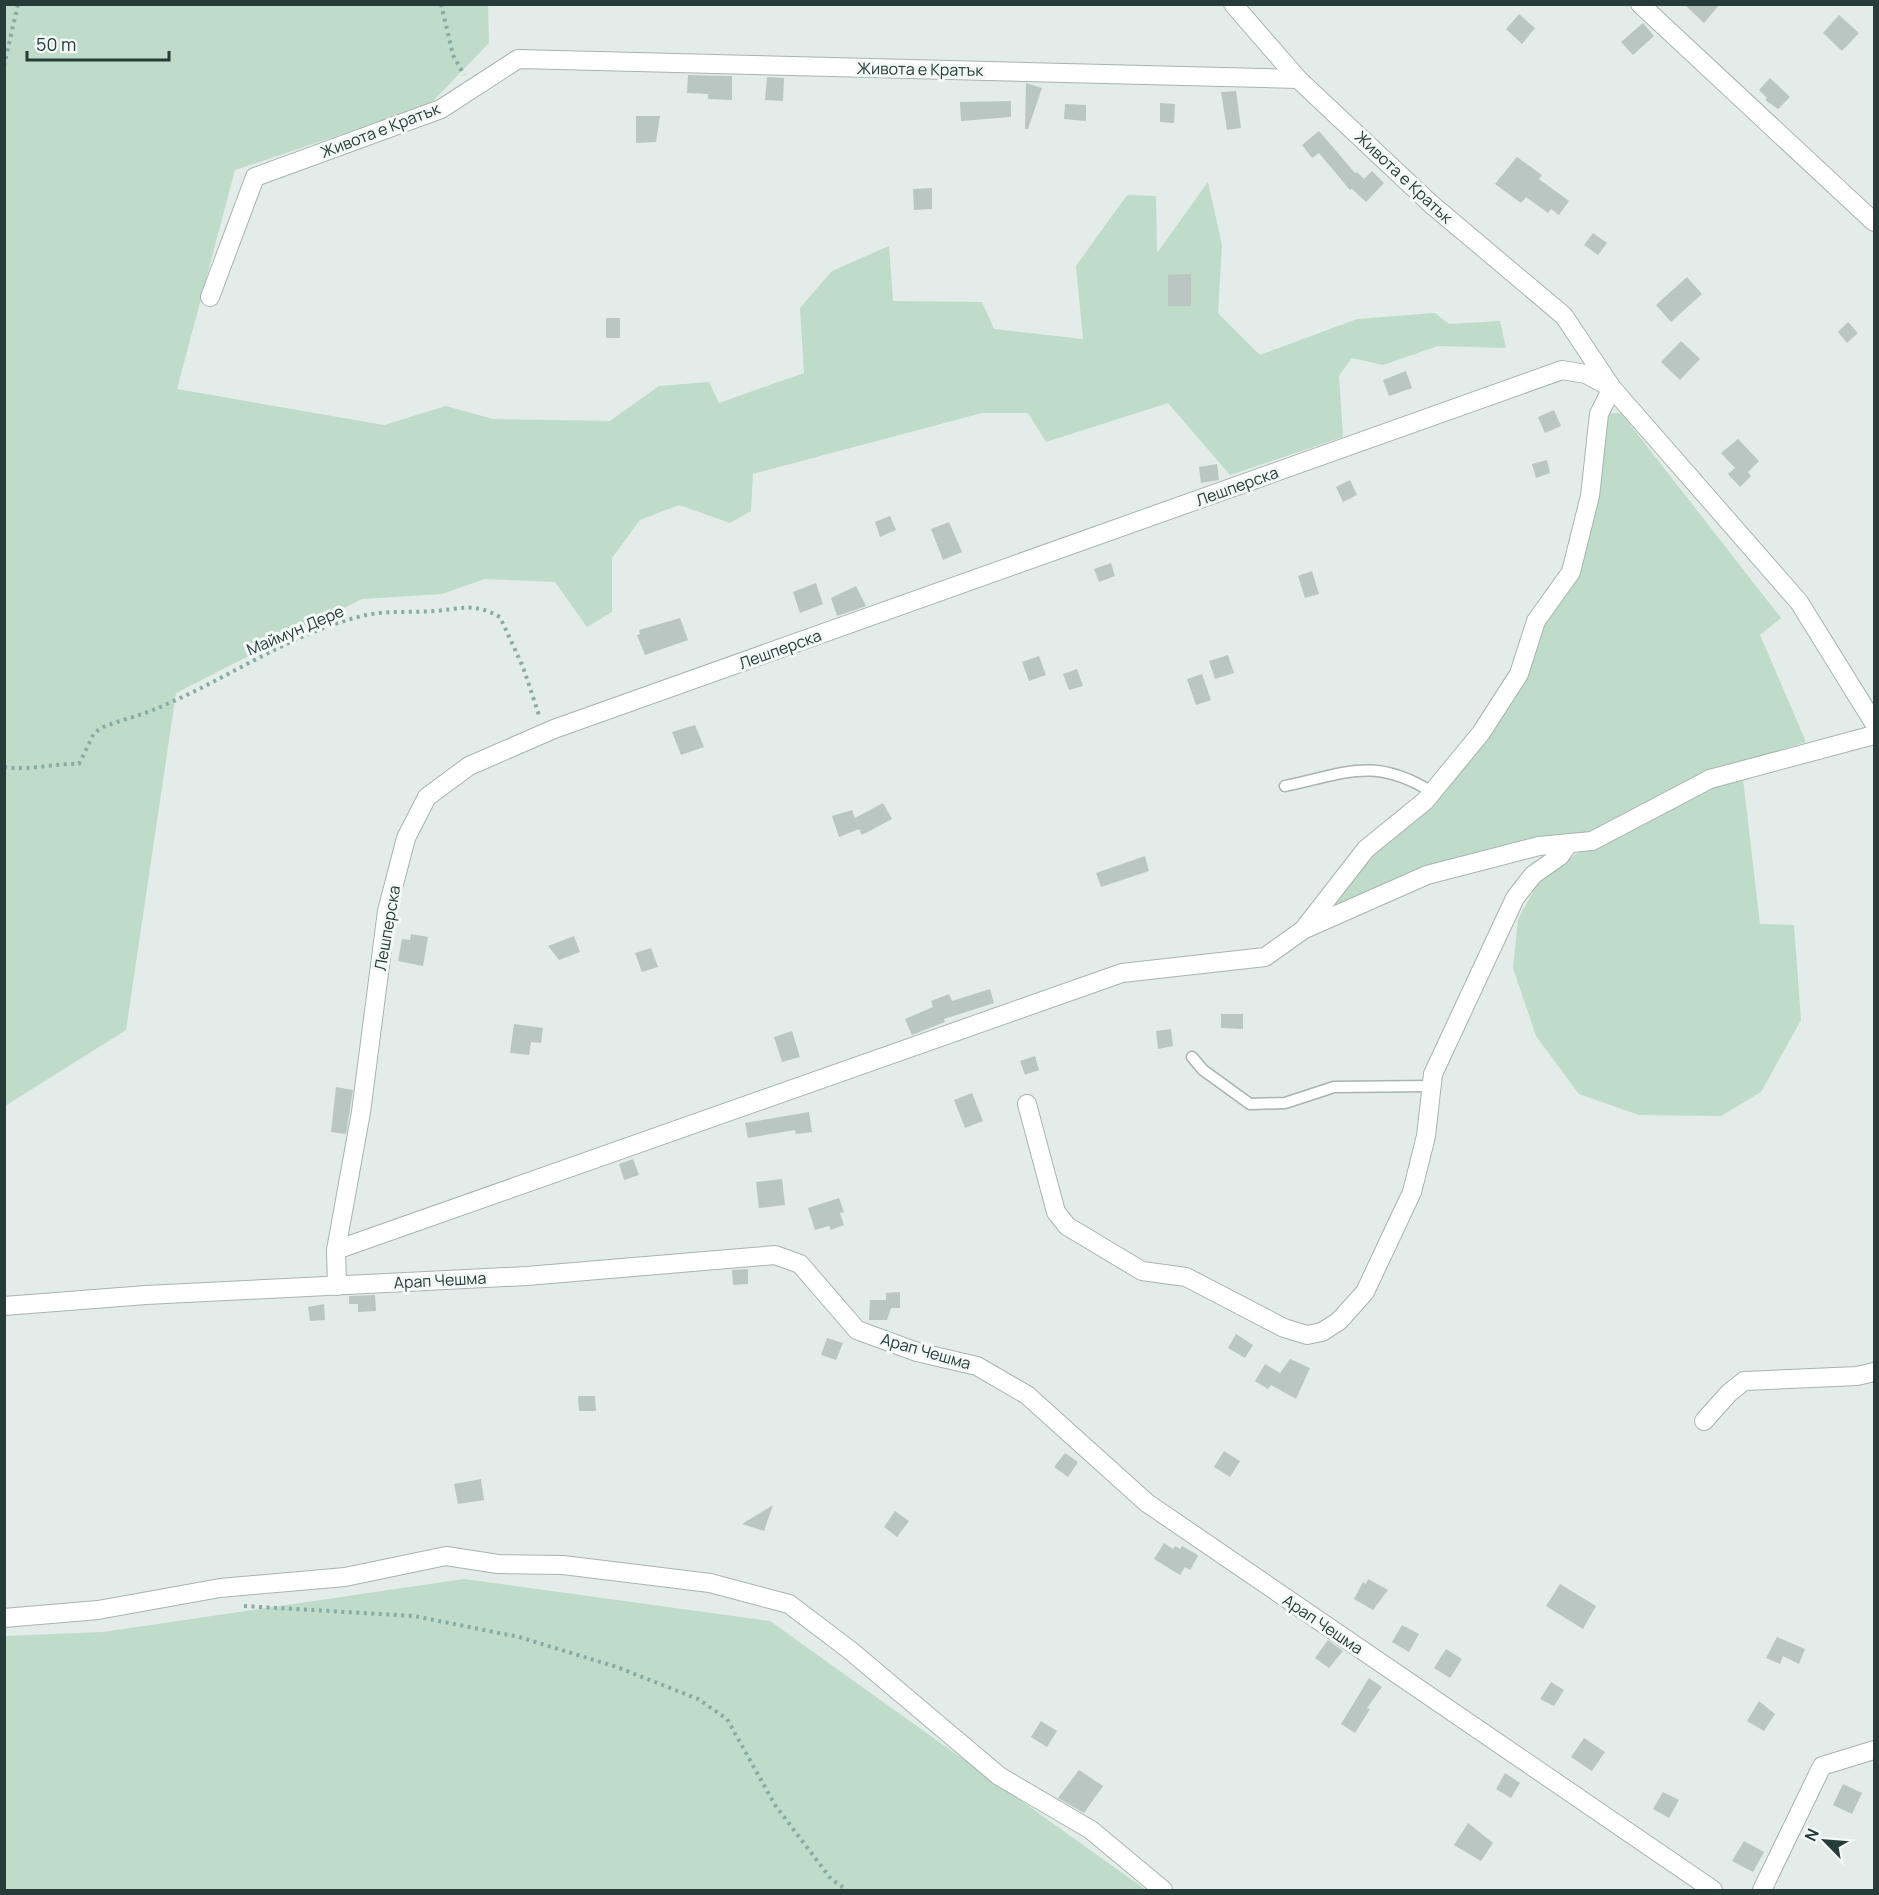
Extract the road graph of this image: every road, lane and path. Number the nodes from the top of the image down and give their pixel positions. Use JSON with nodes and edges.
{"nodes":[{"id":1,"x":18,"y":4,"type":"edge"},
{"id":2,"x":441,"y":4,"type":"edge"},
{"id":3,"x":1233,"y":4,"type":"edge"},
{"id":4,"x":1640,"y":4,"type":"edge"},
{"id":5,"x":4,"y":66,"type":"edge"},
{"id":6,"x":1298,"y":79,"type":"junction"},
{"id":7,"x":471,"y":90,"type":"junction"},
{"id":8,"x":1875,"y":222,"type":"edge"},
{"id":9,"x":210,"y":297,"type":"dead end"},
{"id":10,"x":1612,"y":388,"type":"junction"},
{"id":11,"x":1875,"y":723,"type":"edge"},
{"id":12,"x":545,"y":733,"type":"junction"},
{"id":13,"x":1875,"y":735,"type":"edge"},
{"id":14,"x":4,"y":767,"type":"edge"},
{"id":15,"x":1285,"y":786,"type":"dead end"},
{"id":16,"x":1432,"y":792,"type":"junction"},
{"id":17,"x":1569,"y":843,"type":"junction"},
{"id":18,"x":1303,"y":930,"type":"junction"},
{"id":19,"x":1192,"y":1057,"type":"dead end"},
{"id":20,"x":1430,"y":1086,"type":"junction"},
{"id":21,"x":1027,"y":1104,"type":"dead end"},
{"id":22,"x":336,"y":1250,"type":"junction"},
{"id":23,"x":338,"y":1286,"type":"junction"},
{"id":24,"x":4,"y":1306,"type":"edge"},
{"id":25,"x":1875,"y":1372,"type":"edge"},
{"id":26,"x":1704,"y":1421,"type":"dead end"},
{"id":27,"x":235,"y":1605,"type":"dead end"},
{"id":28,"x":4,"y":1618,"type":"edge"},
{"id":29,"x":1875,"y":1750,"type":"edge"},
{"id":30,"x":847,"y":1890,"type":"edge"},
{"id":31,"x":1163,"y":1890,"type":"edge"},
{"id":32,"x":1713,"y":1890,"type":"edge"},
{"id":33,"x":1762,"y":1890,"type":"edge"}],
"edges":[{"from":1,"to":5,"type":"path"},
{"from":2,"to":7,"type":"path"},
{"from":3,"to":6,"type":"street"},
{"from":4,"to":8,"type":"street"},
{"from":6,"to":7,"type":"street","name":"Живота е Кратък"},
{"from":6,"to":10,"type":"street","name":"Живота е Кратък"},
{"from":7,"to":9,"type":"street","name":"Живота е Кратък"},
{"from":10,"to":11,"type":"street"},
{"from":10,"to":12,"type":"street","name":"Лешперска"},
{"from":10,"to":16,"type":"street"},
{"from":12,"to":14,"type":"path","name":"Маймун Дере"},
{"from":12,"to":22,"type":"street","name":"Лешперска"},
{"from":13,"to":17,"type":"street"},
{"from":15,"to":16,"type":"lane"},
{"from":16,"to":18,"type":"street"},
{"from":17,"to":18,"type":"street"},
{"from":17,"to":20,"type":"street"},
{"from":18,"to":22,"type":"street"},
{"from":19,"to":20,"type":"lane"},
{"from":20,"to":21,"type":"street"},
{"from":22,"to":23,"type":"street","name":"Лешперска"},
{"from":23,"to":24,"type":"street","name":"Арап Чешма"},
{"from":23,"to":32,"type":"street","name":"Арап Чешма"},
{"from":25,"to":26,"type":"street"},
{"from":27,"to":30,"type":"path"},
{"from":28,"to":31,"type":"street"},
{"from":29,"to":33,"type":"street"}]}
